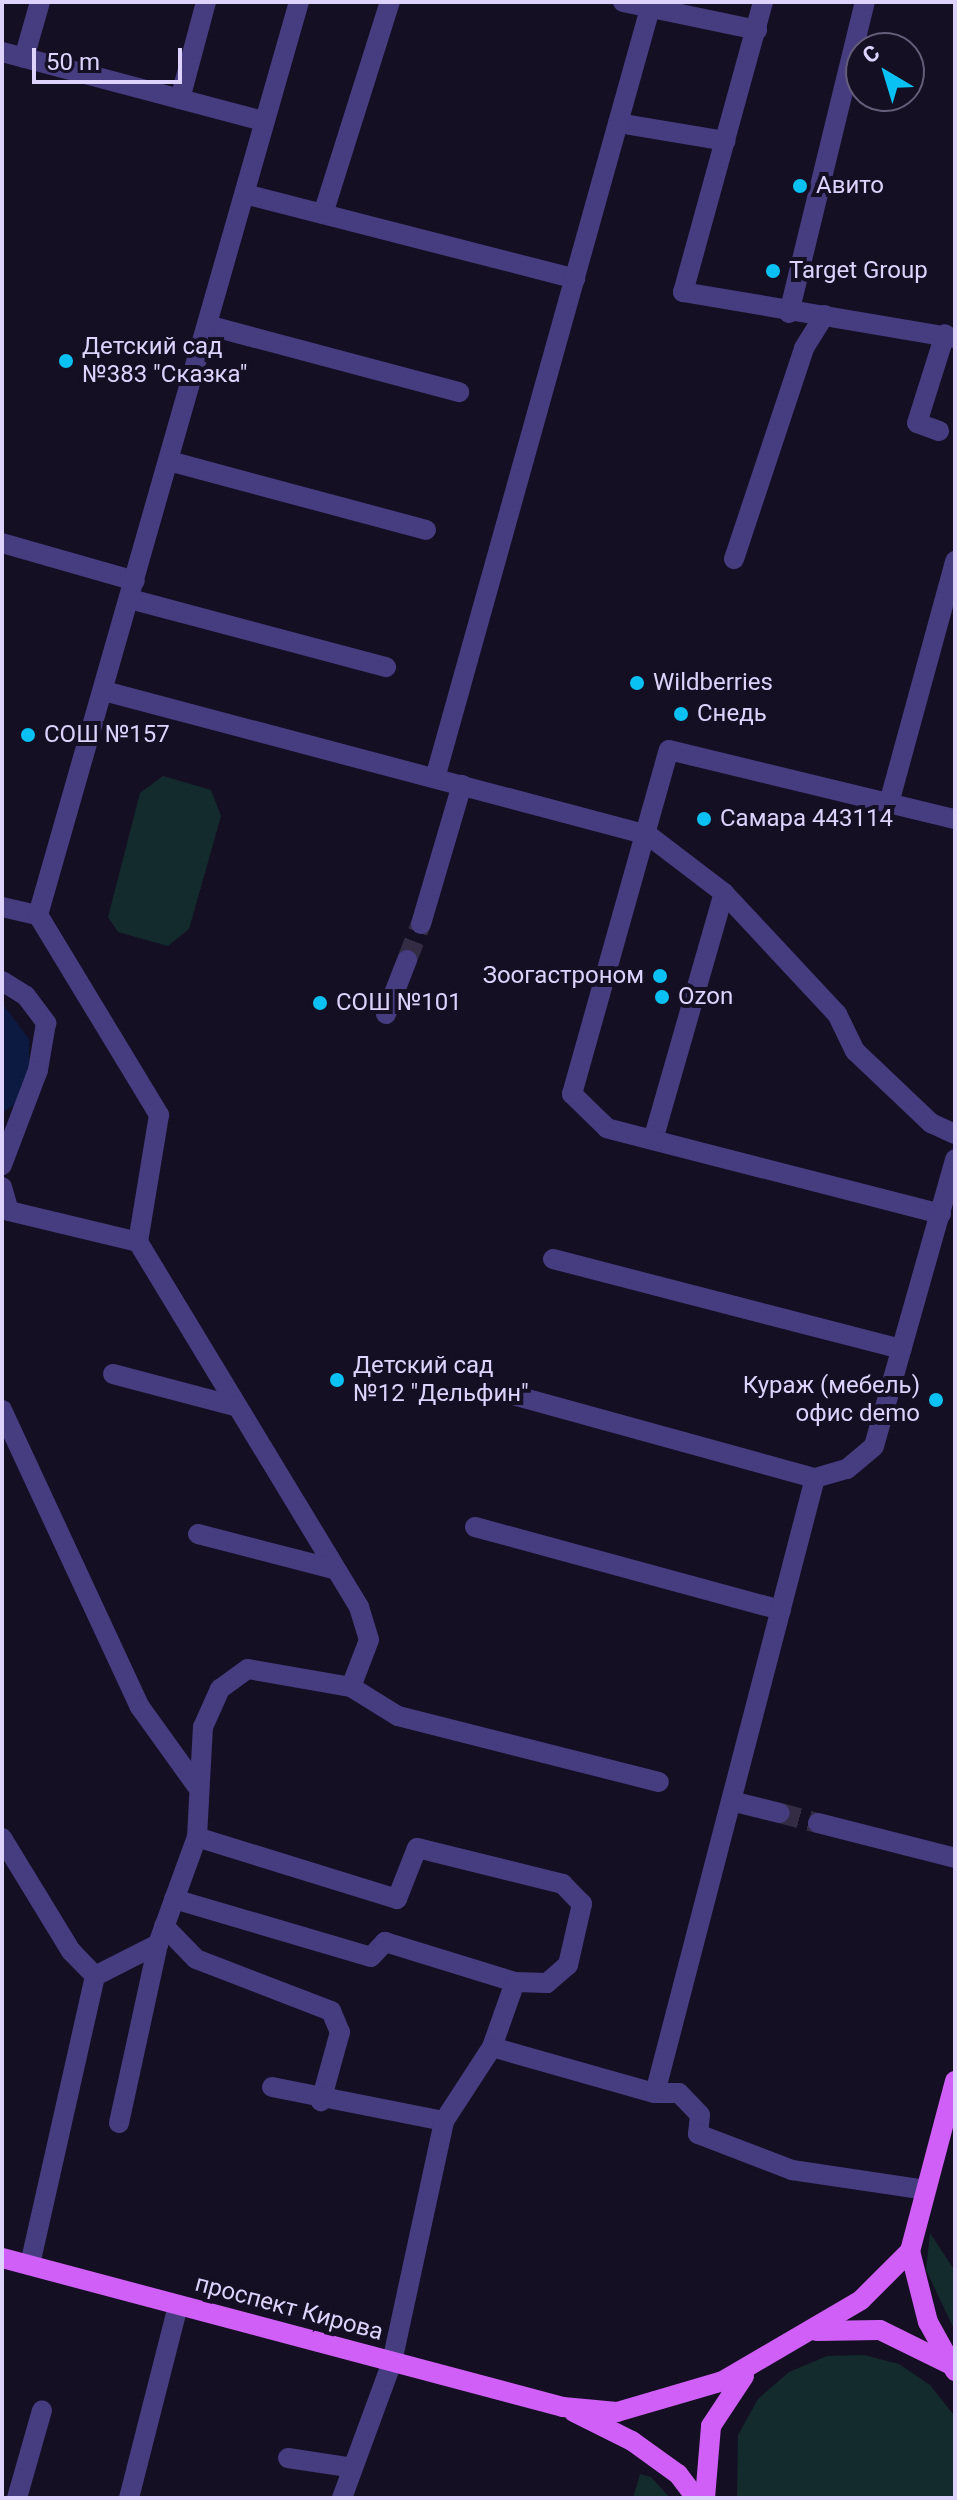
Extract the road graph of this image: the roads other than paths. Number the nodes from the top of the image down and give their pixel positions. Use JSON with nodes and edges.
{"nodes":[{"id":1,"x":40,"y":2,"type":"edge"},
{"id":2,"x":206,"y":2,"type":"edge"},
{"id":3,"x":299,"y":2,"type":"edge"},
{"id":4,"x":390,"y":2,"type":"edge"},
{"id":5,"x":623,"y":2,"type":"edge"},
{"id":6,"x":763,"y":2,"type":"edge"},
{"id":7,"x":865,"y":2,"type":"edge"},
{"id":8,"x":651,"y":5,"type":"junction"},
{"id":9,"x":757,"y":30,"type":"junction"},
{"id":10,"x":2,"y":52,"type":"edge"},
{"id":11,"x":24,"y":58,"type":"junction"},
{"id":12,"x":180,"y":99,"type":"junction"},
{"id":13,"x":264,"y":121,"type":"junction"},
{"id":14,"x":618,"y":123,"type":"junction"},
{"id":15,"x":726,"y":141,"type":"junction"},
{"id":16,"x":245,"y":194,"type":"junction"},
{"id":17,"x":323,"y":214,"type":"junction"},
{"id":18,"x":575,"y":279,"type":"junction"},
{"id":19,"x":789,"y":313,"type":"junction"},
{"id":20,"x":825,"y":315,"type":"junction"},
{"id":21,"x":207,"y":325,"type":"junction"},
{"id":22,"x":950,"y":336,"type":"edge"},
{"id":23,"x":459,"y":392,"type":"dead end"},
{"id":24,"x":939,"y":431,"type":"dead end"},
{"id":25,"x":169,"y":461,"type":"junction"},
{"id":26,"x":426,"y":530,"type":"dead end"},
{"id":27,"x":2,"y":543,"type":"edge"},
{"id":28,"x":734,"y":559,"type":"dead end"},
{"id":29,"x":955,"y":561,"type":"edge"},
{"id":30,"x":132,"y":590,"type":"junction"},
{"id":31,"x":386,"y":667,"type":"dead end"},
{"id":32,"x":104,"y":691,"type":"junction"},
{"id":33,"x":435,"y":778,"type":"junction"},
{"id":34,"x":462,"y":785,"type":"junction"},
{"id":35,"x":889,"y":803,"type":"junction"},
{"id":36,"x":955,"y":819,"type":"edge"},
{"id":37,"x":648,"y":835,"type":"junction"},
{"id":38,"x":724,"y":893,"type":"junction"},
{"id":39,"x":6,"y":912,"type":"edge"},
{"id":40,"x":38,"y":915,"type":"junction"},
{"id":41,"x":421,"y":924,"type":"tunnel mouth"},
{"id":42,"x":407,"y":960,"type":"tunnel mouth"},
{"id":43,"x":2,"y":981,"type":"edge"},
{"id":44,"x":386,"y":1014,"type":"dead end"},
{"id":45,"x":955,"y":1134,"type":"edge"},
{"id":46,"x":653,"y":1140,"type":"junction"},
{"id":47,"x":955,"y":1159,"type":"edge"},
{"id":48,"x":2,"y":1165,"type":"edge"},
{"id":49,"x":2,"y":1187,"type":"edge"},
{"id":50,"x":941,"y":1214,"type":"junction"},
{"id":51,"x":138,"y":1242,"type":"junction"},
{"id":52,"x":553,"y":1259,"type":"dead end"},
{"id":53,"x":902,"y":1349,"type":"junction"},
{"id":54,"x":113,"y":1374,"type":"dead end"},
{"id":55,"x":509,"y":1394,"type":"dead end"},
{"id":56,"x":238,"y":1407,"type":"junction"},
{"id":57,"x":2,"y":1410,"type":"edge"},
{"id":58,"x":815,"y":1478,"type":"junction"},
{"id":59,"x":475,"y":1527,"type":"dead end"},
{"id":60,"x":198,"y":1534,"type":"dead end"},
{"id":61,"x":333,"y":1569,"type":"junction"},
{"id":62,"x":781,"y":1610,"type":"junction"},
{"id":63,"x":351,"y":1687,"type":"junction"},
{"id":64,"x":659,"y":1782,"type":"dead end"},
{"id":65,"x":199,"y":1789,"type":"junction"},
{"id":66,"x":731,"y":1801,"type":"junction"},
{"id":67,"x":780,"y":1813,"type":"tunnel mouth"},
{"id":68,"x":818,"y":1823,"type":"tunnel mouth"},
{"id":69,"x":197,"y":1837,"type":"junction"},
{"id":70,"x":2,"y":1838,"type":"edge"},
{"id":71,"x":955,"y":1858,"type":"edge"},
{"id":72,"x":174,"y":1899,"type":"junction"},
{"id":73,"x":161,"y":1935,"type":"junction"},
{"id":74,"x":95,"y":1976,"type":"junction"},
{"id":75,"x":515,"y":1982,"type":"junction"},
{"id":76,"x":492,"y":2047,"type":"junction"},
{"id":77,"x":955,"y":2081,"type":"edge"},
{"id":78,"x":272,"y":2087,"type":"dead end"},
{"id":79,"x":655,"y":2093,"type":"junction"},
{"id":80,"x":321,"y":2101,"type":"junction"},
{"id":81,"x":444,"y":2121,"type":"junction"},
{"id":82,"x":119,"y":2123,"type":"dead end"},
{"id":83,"x":926,"y":2190,"type":"junction"},
{"id":84,"x":910,"y":2251,"type":"junction"},
{"id":85,"x":2,"y":2258,"type":"edge"},
{"id":86,"x":30,"y":2265,"type":"junction"},
{"id":87,"x":178,"y":2306,"type":"junction"},
{"id":88,"x":813,"y":2331,"type":"junction"},
{"id":89,"x":760,"y":2358,"type":"junction"},
{"id":90,"x":392,"y":2362,"type":"junction"},
{"id":91,"x":953,"y":2368,"type":"edge"},
{"id":92,"x":563,"y":2407,"type":"junction"},
{"id":93,"x":42,"y":2410,"type":"dead end"},
{"id":94,"x":288,"y":2458,"type":"dead end"},
{"id":95,"x":348,"y":2467,"type":"junction"},
{"id":96,"x":17,"y":2498,"type":"edge"},
{"id":97,"x":129,"y":2498,"type":"edge"},
{"id":98,"x":342,"y":2498,"type":"edge"},
{"id":99,"x":696,"y":2498,"type":"edge"},
{"id":100,"x":705,"y":2498,"type":"edge"}],
"edges":[{"from":1,"to":11,"type":"street"},
{"from":2,"to":12,"type":"street"},
{"from":3,"to":13,"type":"street"},
{"from":4,"to":17,"type":"street"},
{"from":5,"to":8,"type":"street"},
{"from":6,"to":9,"type":"street"},
{"from":7,"to":19,"type":"street"},
{"from":8,"to":9,"type":"street"},
{"from":8,"to":14,"type":"street"},
{"from":9,"to":15,"type":"street"},
{"from":10,"to":11,"type":"street"},
{"from":11,"to":12,"type":"street"},
{"from":12,"to":13,"type":"street"},
{"from":13,"to":16,"type":"street"},
{"from":14,"to":15,"type":"street"},
{"from":14,"to":18,"type":"street"},
{"from":15,"to":19,"type":"street"},
{"from":16,"to":17,"type":"street"},
{"from":16,"to":21,"type":"street"},
{"from":17,"to":18,"type":"street"},
{"from":18,"to":33,"type":"street"},
{"from":19,"to":20,"type":"street"},
{"from":20,"to":22,"type":"street"},
{"from":20,"to":28,"type":"street"},
{"from":21,"to":23,"type":"street"},
{"from":21,"to":25,"type":"street"},
{"from":22,"to":24,"type":"street"},
{"from":25,"to":26,"type":"street"},
{"from":25,"to":30,"type":"street"},
{"from":27,"to":30,"type":"street"},
{"from":29,"to":35,"type":"street"},
{"from":30,"to":31,"type":"street"},
{"from":30,"to":32,"type":"street"},
{"from":32,"to":33,"type":"street"},
{"from":32,"to":40,"type":"street"},
{"from":33,"to":34,"type":"street"},
{"from":34,"to":37,"type":"street"},
{"from":34,"to":41,"type":"street"},
{"from":35,"to":36,"type":"street"},
{"from":35,"to":37,"type":"street"},
{"from":37,"to":38,"type":"street"},
{"from":37,"to":46,"type":"street"},
{"from":38,"to":45,"type":"street"},
{"from":38,"to":46,"type":"street"},
{"from":39,"to":40,"type":"street"},
{"from":40,"to":51,"type":"street"},
{"from":42,"to":44,"type":"street"},
{"from":43,"to":48,"type":"street"},
{"from":46,"to":50,"type":"street"},
{"from":47,"to":50,"type":"street"},
{"from":49,"to":51,"type":"street"},
{"from":50,"to":53,"type":"street"},
{"from":51,"to":56,"type":"street"},
{"from":52,"to":53,"type":"street"},
{"from":53,"to":58,"type":"street"},
{"from":54,"to":56,"type":"street"},
{"from":55,"to":58,"type":"street"},
{"from":56,"to":61,"type":"street"},
{"from":57,"to":65,"type":"street"},
{"from":58,"to":62,"type":"street"},
{"from":59,"to":62,"type":"street"},
{"from":60,"to":61,"type":"street"},
{"from":61,"to":63,"type":"street"},
{"from":62,"to":66,"type":"street"},
{"from":63,"to":64,"type":"street"},
{"from":63,"to":65,"type":"street"},
{"from":65,"to":69,"type":"street"},
{"from":66,"to":67,"type":"street"},
{"from":66,"to":79,"type":"street"},
{"from":68,"to":71,"type":"street"},
{"from":69,"to":72,"type":"street"},
{"from":69,"to":75,"type":"street"},
{"from":70,"to":74,"type":"street"},
{"from":72,"to":73,"type":"street"},
{"from":72,"to":75,"type":"street"},
{"from":73,"to":74,"type":"street"},
{"from":73,"to":80,"type":"street"},
{"from":73,"to":82,"type":"street"},
{"from":74,"to":86,"type":"street"},
{"from":75,"to":76,"type":"street"},
{"from":76,"to":79,"type":"street"},
{"from":76,"to":81,"type":"street"},
{"from":77,"to":83,"type":"main road"},
{"from":78,"to":80,"type":"street"},
{"from":79,"to":83,"type":"street"},
{"from":80,"to":81,"type":"street"},
{"from":81,"to":90,"type":"street"},
{"from":83,"to":84,"type":"main road"},
{"from":84,"to":88,"type":"main road"},
{"from":84,"to":91,"type":"main road"},
{"from":85,"to":86,"type":"main road","name":"проспект Кирова"},
{"from":86,"to":87,"type":"main road","name":"проспект Кирова"},
{"from":87,"to":90,"type":"main road","name":"проспект Кирова"},
{"from":87,"to":97,"type":"street"},
{"from":88,"to":89,"type":"main road"},
{"from":88,"to":91,"type":"main road"},
{"from":89,"to":92,"type":"main road"},
{"from":89,"to":100,"type":"main road"},
{"from":90,"to":92,"type":"main road","name":"проспект Кирова"},
{"from":90,"to":95,"type":"street"},
{"from":92,"to":99,"type":"main road"},
{"from":93,"to":96,"type":"street"},
{"from":94,"to":95,"type":"street"},
{"from":95,"to":98,"type":"street"}]}
